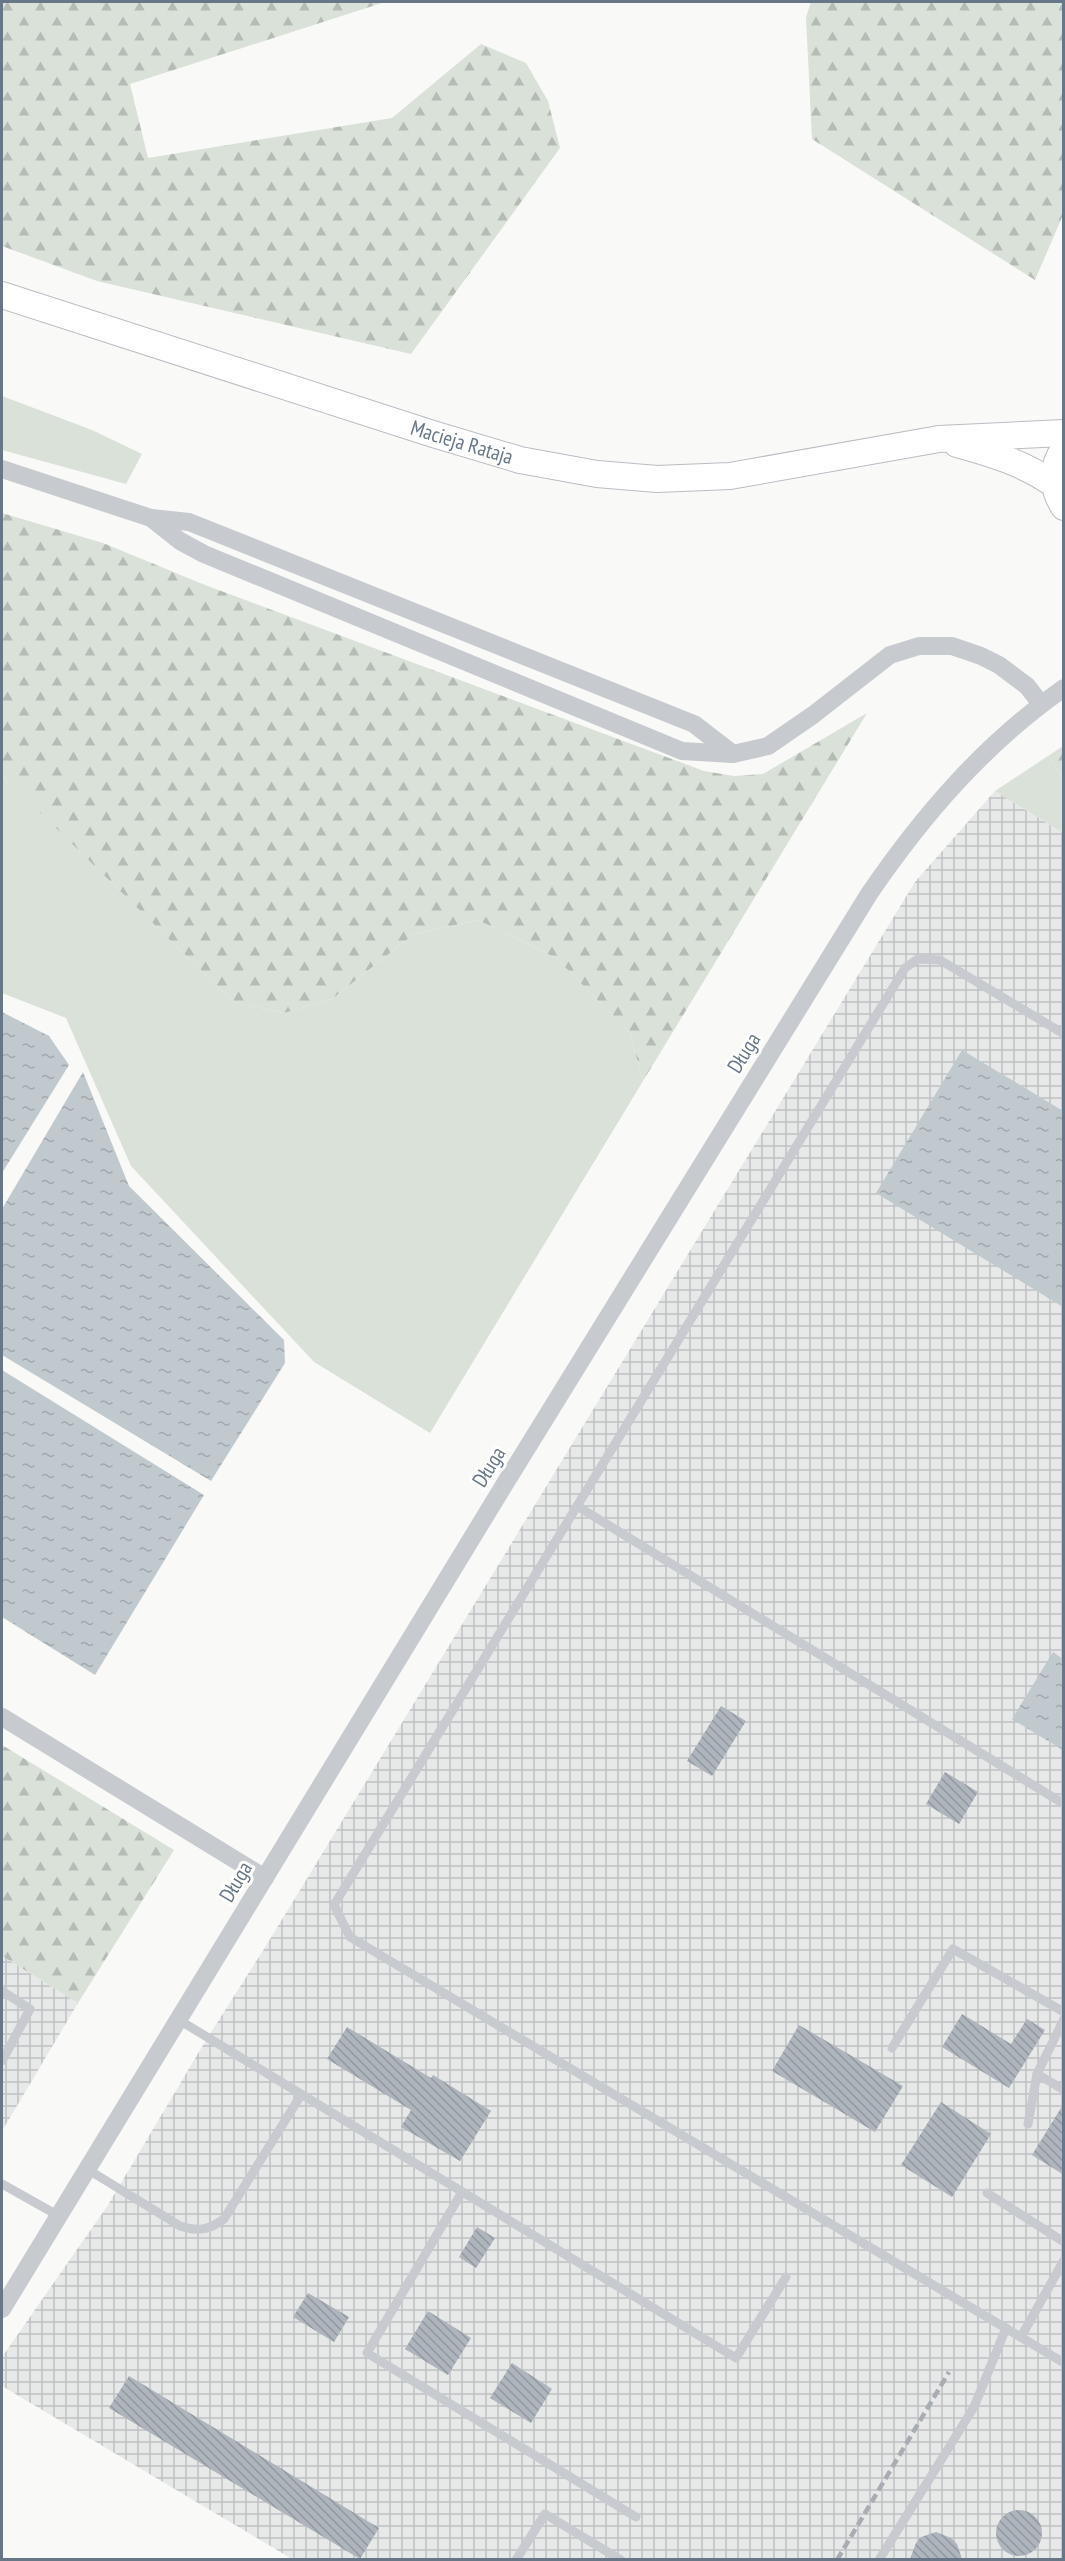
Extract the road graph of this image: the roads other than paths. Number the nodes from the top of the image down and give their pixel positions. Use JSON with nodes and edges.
{"nodes":[{"id":1,"x":2,"y":295,"type":"edge"},
{"id":2,"x":1064,"y":432,"type":"edge"},
{"id":3,"x":939,"y":439,"type":"junction"},
{"id":4,"x":1064,"y":449,"type":"edge"},
{"id":5,"x":2,"y":469,"type":"edge"},
{"id":6,"x":1059,"y":496,"type":"edge"},
{"id":7,"x":151,"y":519,"type":"junction"},
{"id":8,"x":1064,"y":688,"type":"edge"},
{"id":9,"x":1041,"y":704,"type":"junction"},
{"id":10,"x":734,"y":754,"type":"junction"},
{"id":11,"x":1064,"y":1034,"type":"edge"},
{"id":12,"x":577,"y":1506,"type":"junction"},
{"id":13,"x":2,"y":1717,"type":"edge"},
{"id":14,"x":1064,"y":1804,"type":"edge"},
{"id":15,"x":265,"y":1878,"type":"junction"},
{"id":16,"x":2,"y":1990,"type":"edge"},
{"id":17,"x":1064,"y":2013,"type":"edge"},
{"id":18,"x":1064,"y":2019,"type":"edge"},
{"id":19,"x":179,"y":2020,"type":"junction"},
{"id":20,"x":892,"y":2048,"type":"dead end"},
{"id":21,"x":2,"y":2061,"type":"edge"},
{"id":22,"x":1037,"y":2074,"type":"junction"},
{"id":23,"x":1064,"y":2090,"type":"edge"},
{"id":24,"x":301,"y":2095,"type":"junction"},
{"id":25,"x":1028,"y":2124,"type":"dead end"},
{"id":26,"x":87,"y":2169,"type":"junction"},
{"id":27,"x":2,"y":2184,"type":"edge"},
{"id":28,"x":462,"y":2192,"type":"junction"},
{"id":29,"x":987,"y":2193,"type":"dead end"},
{"id":30,"x":59,"y":2216,"type":"junction"},
{"id":31,"x":1064,"y":2242,"type":"edge"},
{"id":32,"x":1064,"y":2260,"type":"edge"},
{"id":33,"x":786,"y":2277,"type":"dead end"},
{"id":34,"x":2,"y":2309,"type":"edge"},
{"id":35,"x":1006,"y":2328,"type":"junction"},
{"id":36,"x":1021,"y":2337,"type":"junction"},
{"id":37,"x":1064,"y":2363,"type":"edge"},
{"id":38,"x":636,"y":2517,"type":"dead end"},
{"id":39,"x":516,"y":2559,"type":"edge"},
{"id":40,"x":621,"y":2559,"type":"edge"},
{"id":41,"x":879,"y":2559,"type":"edge"}],
"edges":[{"from":1,"to":3,"type":"main road","name":"Macieja Rataja"},
{"from":2,"to":3,"type":"main road","name":"Macieja Rataja"},
{"from":3,"to":6,"type":"main road","name":"Macieja Rataja"},
{"from":4,"to":6,"type":"main road"},
{"from":5,"to":7,"type":"street"},
{"from":7,"to":10,"type":"street"},
{"from":7,"to":10,"type":"street"},
{"from":8,"to":9,"type":"street","name":"Długa"},
{"from":9,"to":10,"type":"street"},
{"from":9,"to":15,"type":"street","name":"Długa"},
{"from":11,"to":12,"type":"lane"},
{"from":12,"to":14,"type":"lane"},
{"from":12,"to":35,"type":"lane"},
{"from":13,"to":15,"type":"street"},
{"from":15,"to":19,"type":"street","name":"Długa"},
{"from":16,"to":21,"type":"lane"},
{"from":17,"to":20,"type":"lane"},
{"from":18,"to":22,"type":"lane"},
{"from":19,"to":24,"type":"lane"},
{"from":19,"to":26,"type":"street","name":"Długa"},
{"from":22,"to":23,"type":"lane"},
{"from":22,"to":25,"type":"lane"},
{"from":24,"to":26,"type":"lane"},
{"from":24,"to":28,"type":"lane"},
{"from":26,"to":30,"type":"street","name":"Długa"},
{"from":27,"to":30,"type":"lane"},
{"from":28,"to":33,"type":"lane"},
{"from":28,"to":38,"type":"lane"},
{"from":29,"to":31,"type":"lane"},
{"from":30,"to":34,"type":"street","name":"Długa"},
{"from":32,"to":36,"type":"lane"},
{"from":35,"to":36,"type":"lane"},
{"from":35,"to":41,"type":"lane"},
{"from":36,"to":37,"type":"lane"},
{"from":39,"to":40,"type":"lane"}]}
